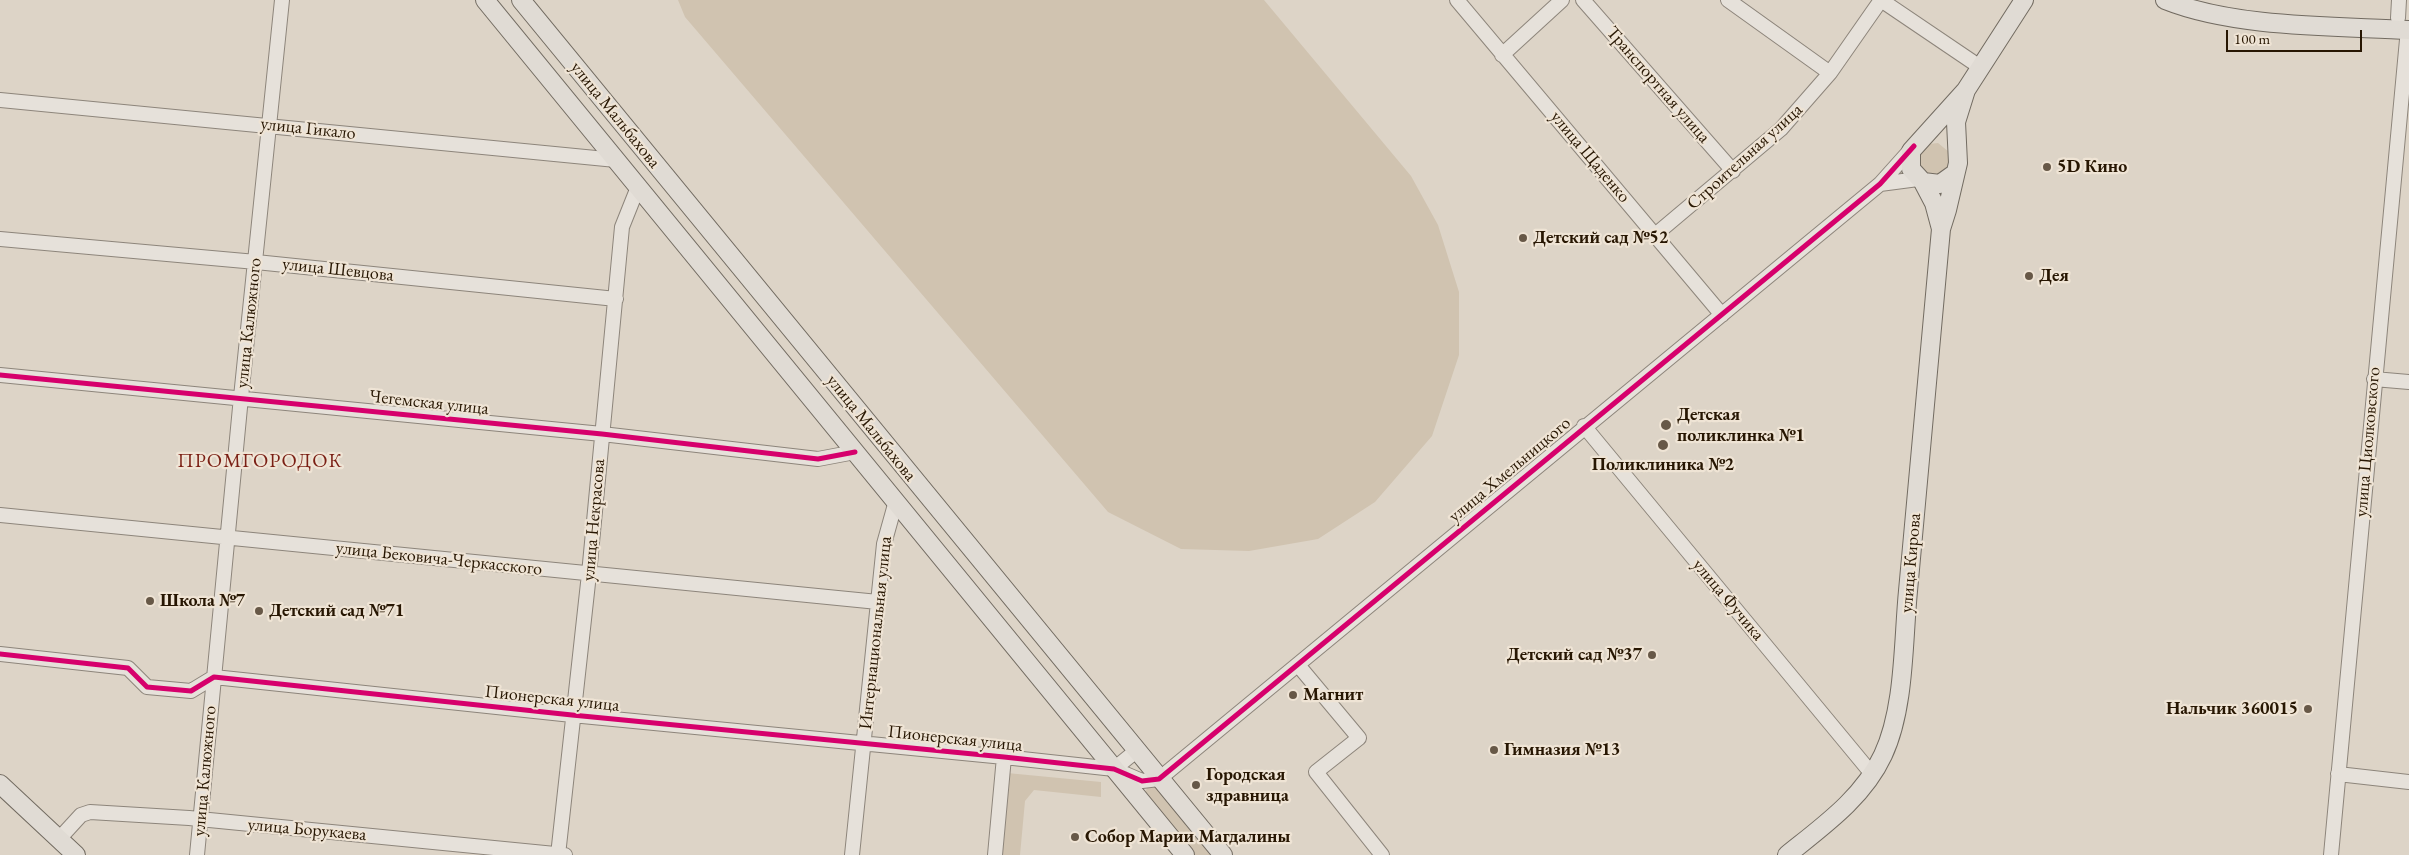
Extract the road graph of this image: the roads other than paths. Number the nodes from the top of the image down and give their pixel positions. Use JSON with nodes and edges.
{"nodes":[{"id":1,"x":282,"y":0,"type":"edge"},
{"id":2,"x":484,"y":0,"type":"edge"},
{"id":3,"x":522,"y":0,"type":"edge"},
{"id":4,"x":1456,"y":0,"type":"edge"},
{"id":5,"x":1562,"y":0,"type":"edge"},
{"id":6,"x":1583,"y":0,"type":"edge"},
{"id":7,"x":1728,"y":0,"type":"edge"},
{"id":8,"x":1881,"y":0,"type":"edge"},
{"id":9,"x":2024,"y":0,"type":"edge"},
{"id":10,"x":2165,"y":0,"type":"edge"},
{"id":11,"x":2201,"y":0,"type":"edge"},
{"id":12,"x":2399,"y":0,"type":"edge"},
{"id":13,"x":2406,"y":24,"type":"edge"},
{"id":14,"x":1502,"y":54,"type":"junction"},
{"id":15,"x":1980,"y":68,"type":"junction"},
{"id":16,"x":1830,"y":73,"type":"junction"},
{"id":17,"x":1966,"y":90,"type":"junction"},
{"id":18,"x":0,"y":100,"type":"edge"},
{"id":19,"x":268,"y":125,"type":"junction"},
{"id":20,"x":1918,"y":142,"type":"junction"},
{"id":21,"x":1957,"y":151,"type":"junction"},
{"id":22,"x":616,"y":160,"type":"junction"},
{"id":23,"x":1733,"y":171,"type":"junction"},
{"id":24,"x":1954,"y":174,"type":"junction"},
{"id":25,"x":1920,"y":180,"type":"junction"},
{"id":26,"x":1880,"y":184,"type":"junction"},
{"id":27,"x":638,"y":187,"type":"junction"},
{"id":28,"x":1941,"y":229,"type":"junction"},
{"id":29,"x":1656,"y":235,"type":"junction"},
{"id":30,"x":0,"y":239,"type":"edge"},
{"id":31,"x":256,"y":262,"type":"junction"},
{"id":32,"x":616,"y":299,"type":"junction"},
{"id":33,"x":1722,"y":315,"type":"junction"},
{"id":34,"x":0,"y":375,"type":"edge"},
{"id":35,"x":2374,"y":379,"type":"junction"},
{"id":36,"x":2409,"y":382,"type":"edge"},
{"id":37,"x":241,"y":397,"type":"junction"},
{"id":38,"x":1584,"y":426,"type":"junction"},
{"id":39,"x":602,"y":434,"type":"junction"},
{"id":40,"x":855,"y":452,"type":"junction"},
{"id":41,"x":896,"y":501,"type":"junction"},
{"id":42,"x":0,"y":515,"type":"edge"},
{"id":43,"x":227,"y":538,"type":"junction"},
{"id":44,"x":589,"y":574,"type":"junction"},
{"id":45,"x":878,"y":602,"type":"junction"},
{"id":46,"x":0,"y":654,"type":"edge"},
{"id":47,"x":1298,"y":665,"type":"junction"},
{"id":48,"x":214,"y":677,"type":"junction"},
{"id":49,"x":572,"y":715,"type":"junction"},
{"id":50,"x":864,"y":743,"type":"junction"},
{"id":51,"x":1136,"y":751,"type":"junction"},
{"id":52,"x":1004,"y":757,"type":"junction"},
{"id":53,"x":1114,"y":769,"type":"junction"},
{"id":54,"x":1872,"y":774,"type":"junction"},
{"id":55,"x":2338,"y":774,"type":"junction"},
{"id":56,"x":2409,"y":782,"type":"edge"},
{"id":57,"x":0,"y":784,"type":"edge"},
{"id":58,"x":1146,"y":785,"type":"junction"},
{"id":59,"x":200,"y":820,"type":"junction"},
{"id":60,"x":59,"y":839,"type":"junction"},
{"id":61,"x":76,"y":855,"type":"edge"},
{"id":62,"x":197,"y":855,"type":"edge"},
{"id":63,"x":560,"y":855,"type":"edge"},
{"id":64,"x":852,"y":855,"type":"edge"},
{"id":65,"x":995,"y":855,"type":"edge"},
{"id":66,"x":1185,"y":855,"type":"edge"},
{"id":67,"x":1223,"y":855,"type":"edge"},
{"id":68,"x":1382,"y":855,"type":"edge"},
{"id":69,"x":1787,"y":855,"type":"edge"},
{"id":70,"x":2331,"y":855,"type":"edge"}],
"edges":[{"from":1,"to":19,"type":"street","name":"улица Калюжного"},
{"from":2,"to":22,"type":"main road","name":"улица Мальбахова"},
{"from":3,"to":51,"type":"main road","name":"улица Мальбахова"},
{"from":4,"to":14,"type":"street","name":"улица Щаденко"},
{"from":5,"to":14,"type":"street"},
{"from":6,"to":23,"type":"street","name":"Транспортная улица"},
{"from":7,"to":16,"type":"street"},
{"from":8,"to":15,"type":"street"},
{"from":8,"to":16,"type":"street","name":"Строительная улица"},
{"from":9,"to":15,"type":"main road"},
{"from":10,"to":13,"type":"main road"},
{"from":11,"to":13,"type":"main road"},
{"from":12,"to":13,"type":"street","name":"улица Циолковского"},
{"from":13,"to":35,"type":"street","name":"улица Циолковского"},
{"from":14,"to":29,"type":"street","name":"улица Щаденко"},
{"from":15,"to":17,"type":"main road"},
{"from":16,"to":23,"type":"street","name":"Строительная улица"},
{"from":17,"to":20,"type":"main road"},
{"from":17,"to":21,"type":"main road"},
{"from":18,"to":19,"type":"street","name":"улица Гикало"},
{"from":19,"to":22,"type":"street","name":"улица Гикало"},
{"from":19,"to":31,"type":"street","name":"улица Калюжного"},
{"from":20,"to":21,"type":"main road"},
{"from":20,"to":25,"type":"main road"},
{"from":20,"to":26,"type":"street","name":"улица Хмельницкого"},
{"from":21,"to":24,"type":"main road"},
{"from":22,"to":27,"type":"main road","name":"улица Мальбахова"},
{"from":23,"to":29,"type":"street","name":"Строительная улица"},
{"from":24,"to":25,"type":"main road"},
{"from":24,"to":28,"type":"main road"},
{"from":25,"to":26,"type":"street"},
{"from":25,"to":28,"type":"main road"},
{"from":26,"to":33,"type":"street","name":"улица Хмельницкого"},
{"from":27,"to":32,"type":"street","name":"улица Некрасова"},
{"from":27,"to":40,"type":"main road","name":"улица Мальбахова"},
{"from":28,"to":54,"type":"main road","name":"улица Кирова"},
{"from":29,"to":33,"type":"street","name":"улица Щаденко"},
{"from":30,"to":31,"type":"street","name":"улица Шевцова"},
{"from":31,"to":32,"type":"street","name":"улица Шевцова"},
{"from":31,"to":37,"type":"street","name":"улица Калюжного"},
{"from":32,"to":39,"type":"street","name":"улица Некрасова"},
{"from":33,"to":38,"type":"street","name":"улица Хмельницкого"},
{"from":34,"to":37,"type":"street","name":"Чегемская улица"},
{"from":35,"to":36,"type":"street"},
{"from":35,"to":55,"type":"street","name":"улица Циолковского"},
{"from":37,"to":39,"type":"street","name":"Чегемская улица"},
{"from":37,"to":43,"type":"street","name":"улица Калюжного"},
{"from":38,"to":47,"type":"street","name":"улица Хмельницкого"},
{"from":38,"to":54,"type":"street","name":"улица Фучика"},
{"from":39,"to":40,"type":"street","name":"Чегемская улица"},
{"from":39,"to":44,"type":"street","name":"улица Некрасова"},
{"from":40,"to":41,"type":"main road","name":"улица Мальбахова"},
{"from":41,"to":45,"type":"street","name":"Интернациональная улица"},
{"from":41,"to":53,"type":"main road","name":"улица Мальбахова"},
{"from":42,"to":43,"type":"street","name":"улица Бековича-Черкасского"},
{"from":43,"to":44,"type":"street","name":"улица Бековича-Черкасского"},
{"from":43,"to":48,"type":"street","name":"улица Калюжного"},
{"from":44,"to":45,"type":"street","name":"улица Бековича-Черкасского"},
{"from":44,"to":49,"type":"street","name":"улица Некрасова"},
{"from":45,"to":50,"type":"street","name":"Интернациональная улица"},
{"from":46,"to":48,"type":"street"},
{"from":47,"to":58,"type":"street","name":"улица Хмельницкого"},
{"from":47,"to":68,"type":"street"},
{"from":48,"to":49,"type":"street","name":"Пионерская улица"},
{"from":48,"to":59,"type":"street","name":"улица Калюжного"},
{"from":49,"to":50,"type":"street","name":"Пионерская улица"},
{"from":49,"to":63,"type":"street","name":"улица Некрасова"},
{"from":50,"to":52,"type":"street","name":"Пионерская улица"},
{"from":50,"to":64,"type":"street","name":"Интернациональная улица"},
{"from":51,"to":53,"type":"street"},
{"from":51,"to":58,"type":"main road","name":"улица Мальбахова"},
{"from":52,"to":53,"type":"street","name":"Пионерская улица"},
{"from":52,"to":65,"type":"street"},
{"from":53,"to":58,"type":"main road","name":"улица Мальбахова"},
{"from":54,"to":69,"type":"main road","name":"улица Кирова"},
{"from":55,"to":56,"type":"street"},
{"from":55,"to":70,"type":"street","name":"улица Циолковского"},
{"from":57,"to":60,"type":"main road"},
{"from":58,"to":66,"type":"main road","name":"улица Мальбахова"},
{"from":58,"to":67,"type":"main road","name":"улица Мальбахова"},
{"from":59,"to":60,"type":"street","name":"улица Борукаева"},
{"from":59,"to":62,"type":"street","name":"улица Калюжного"},
{"from":59,"to":63,"type":"street","name":"улица Борукаева"},
{"from":60,"to":61,"type":"main road"}]}
